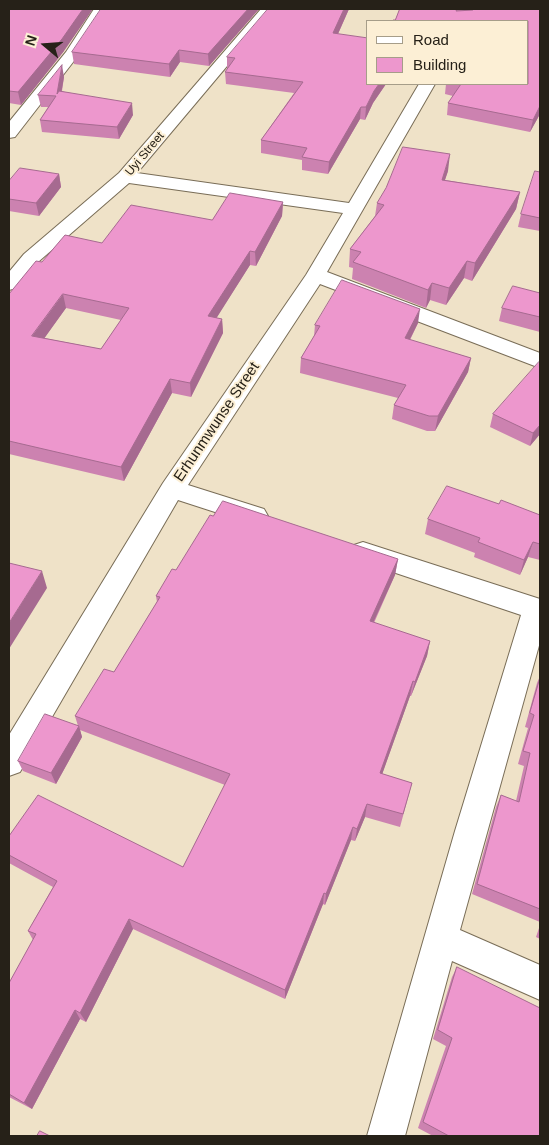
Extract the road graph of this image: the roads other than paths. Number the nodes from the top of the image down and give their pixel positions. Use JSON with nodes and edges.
{"nodes":[{"id":1,"x":100,"y":9,"type":"edge"},
{"id":2,"x":268,"y":9,"type":"edge"},
{"id":3,"x":426,"y":85,"type":"edge"},
{"id":4,"x":9,"y":133,"type":"edge"},
{"id":5,"x":126,"y":178,"type":"junction"},
{"id":6,"x":354,"y":209,"type":"junction"},
{"id":7,"x":316,"y":275,"type":"junction"},
{"id":8,"x":9,"y":284,"type":"edge"},
{"id":9,"x":540,"y":361,"type":"edge"},
{"id":10,"x":172,"y":489,"type":"junction"},
{"id":11,"x":275,"y":523,"type":"edge"},
{"id":12,"x":340,"y":544,"type":"edge"},
{"id":13,"x":538,"y":610,"type":"edge"},
{"id":14,"x":9,"y":762,"type":"edge"},
{"id":15,"x":441,"y":939,"type":"junction"},
{"id":16,"x":540,"y":984,"type":"edge"},
{"id":17,"x":386,"y":1136,"type":"edge"}],
"edges":[{"from":1,"to":4,"type":"street"},
{"from":2,"to":5,"type":"street","name":"Uyi Street"},
{"from":3,"to":6,"type":"street","name":"Erhunmwunse Street"},
{"from":5,"to":6,"type":"street"},
{"from":5,"to":8,"type":"street","name":"Uyi Street"},
{"from":6,"to":7,"type":"street","name":"Erhunmwunse Street"},
{"from":7,"to":9,"type":"street"},
{"from":7,"to":10,"type":"street","name":"Erhunmwunse Street"},
{"from":10,"to":11,"type":"street"},
{"from":10,"to":14,"type":"street","name":"Erhunmwunse Street"},
{"from":12,"to":13,"type":"street"},
{"from":13,"to":15,"type":"street"},
{"from":15,"to":16,"type":"street"},
{"from":15,"to":17,"type":"street"}]}
